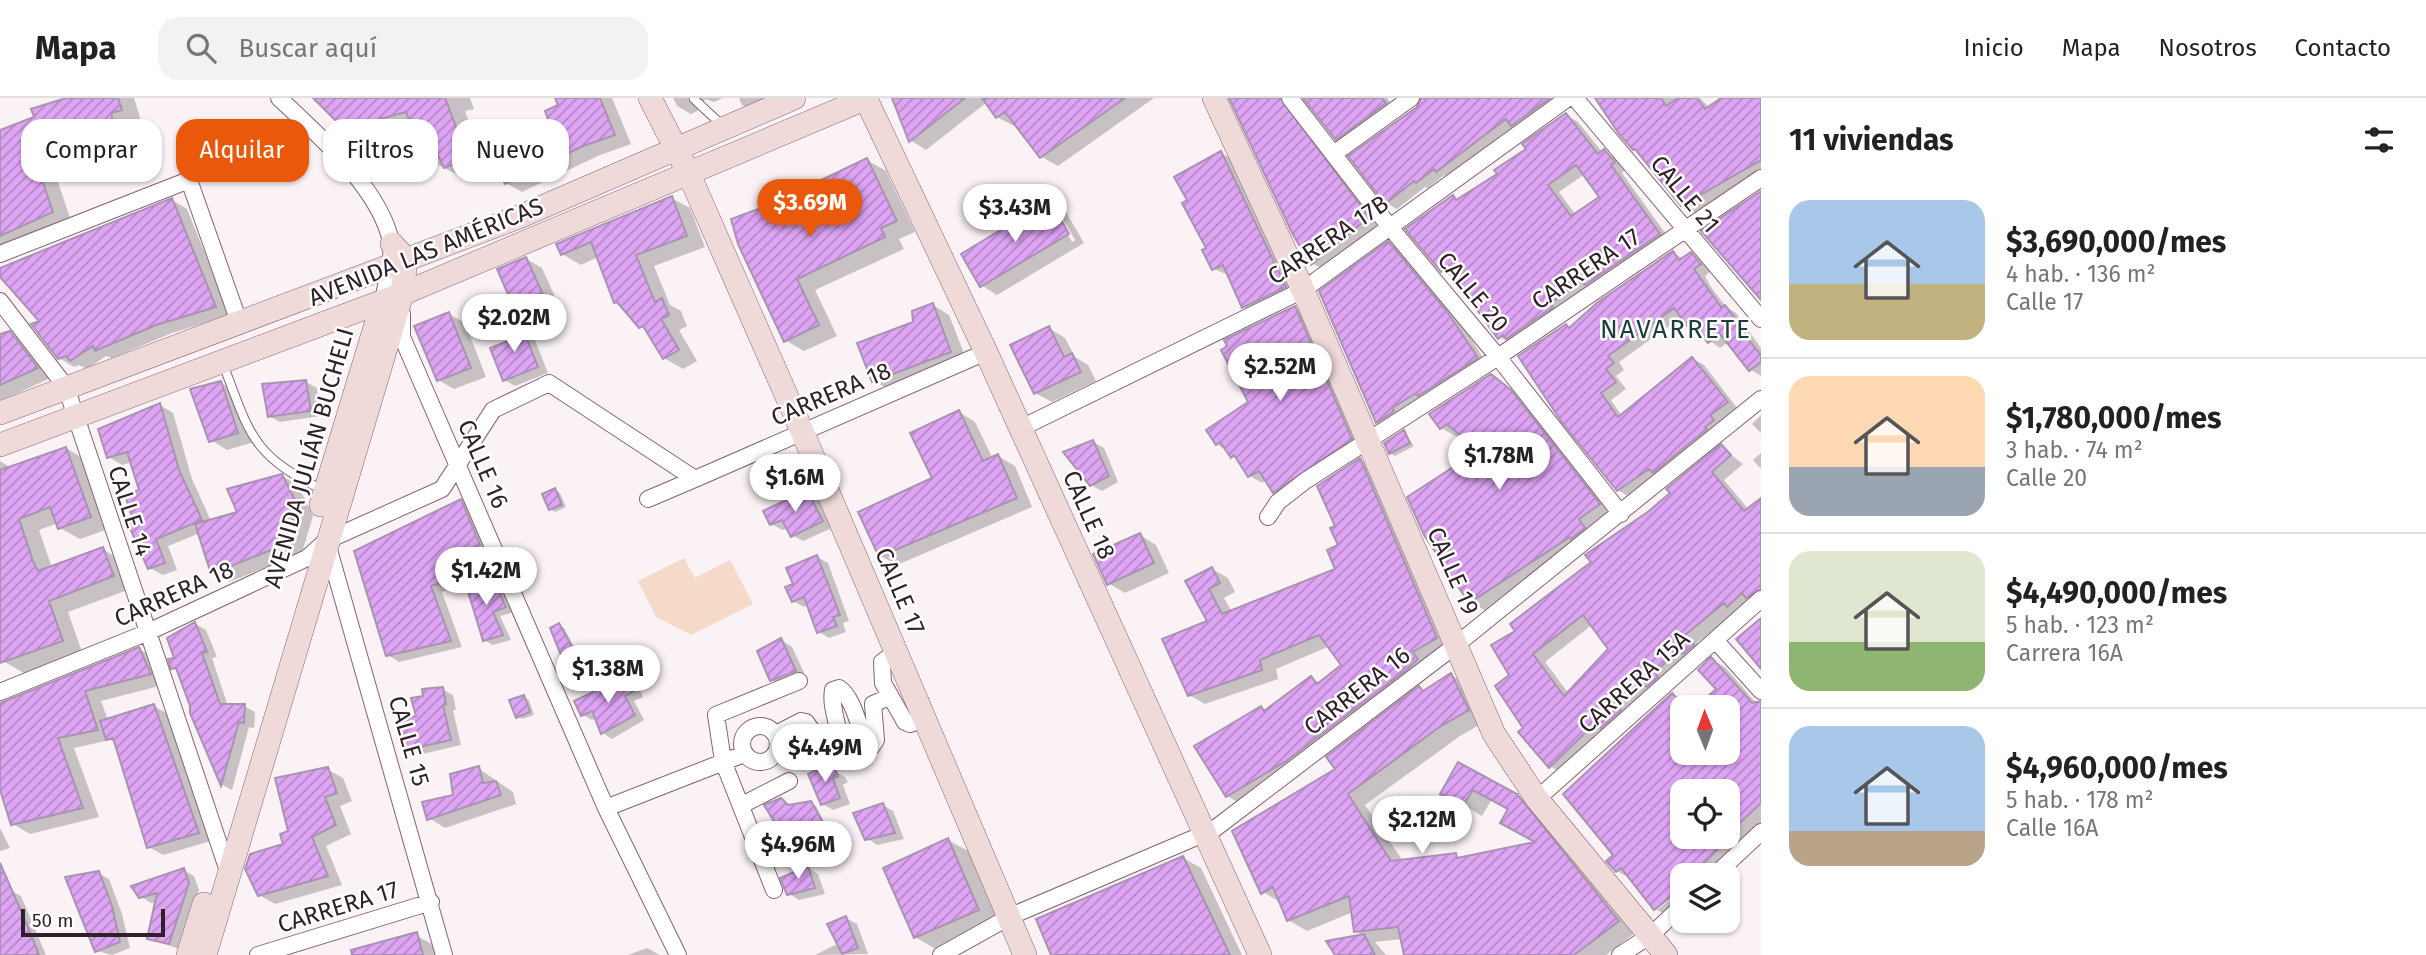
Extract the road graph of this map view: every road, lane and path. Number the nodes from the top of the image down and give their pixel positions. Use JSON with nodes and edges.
{"nodes":[{"id":1,"x":279,"y":98,"type":"edge"},
{"id":2,"x":650,"y":98,"type":"edge"},
{"id":3,"x":794,"y":98,"type":"edge"},
{"id":4,"x":866,"y":98,"type":"edge"},
{"id":5,"x":1214,"y":98,"type":"edge"},
{"id":6,"x":1290,"y":98,"type":"edge"},
{"id":7,"x":1411,"y":98,"type":"edge"},
{"id":8,"x":1569,"y":98,"type":"edge"},
{"id":9,"x":1575,"y":98,"type":"edge"},
{"id":10,"x":694,"y":99,"type":"edge"},
{"id":11,"x":726,"y":129,"type":"junction"},
{"id":12,"x":677,"y":150,"type":"junction"},
{"id":13,"x":1335,"y":153,"type":"junction"},
{"id":14,"x":688,"y":172,"type":"junction"},
{"id":15,"x":1761,"y":178,"type":"edge"},
{"id":16,"x":1389,"y":226,"type":"junction"},
{"id":17,"x":1685,"y":229,"type":"junction"},
{"id":18,"x":0,"y":254,"type":"edge"},
{"id":19,"x":395,"y":256,"type":"junction"},
{"id":20,"x":1303,"y":289,"type":"junction"},
{"id":21,"x":392,"y":297,"type":"junction"},
{"id":22,"x":0,"y":301,"type":"edge"},
{"id":23,"x":1761,"y":319,"type":"edge"},
{"id":24,"x":240,"y":322,"type":"junction"},
{"id":25,"x":986,"y":352,"type":"junction"},
{"id":26,"x":1498,"y":358,"type":"junction"},
{"id":27,"x":221,"y":361,"type":"junction"},
{"id":28,"x":66,"y":387,"type":"junction"},
{"id":29,"x":1761,"y":398,"type":"edge"},
{"id":30,"x":0,"y":413,"type":"edge"},
{"id":31,"x":75,"y":415,"type":"junction"},
{"id":32,"x":1021,"y":428,"type":"junction"},
{"id":33,"x":802,"y":431,"type":"junction"},
{"id":34,"x":1367,"y":443,"type":"junction"},
{"id":35,"x":0,"y":445,"type":"edge"},
{"id":36,"x":457,"y":463,"type":"junction"},
{"id":37,"x":695,"y":479,"type":"junction"},
{"id":38,"x":325,"y":491,"type":"junction"},
{"id":39,"x":649,"y":499,"type":"dead end"},
{"id":40,"x":1621,"y":514,"type":"junction"},
{"id":41,"x":1268,"y":517,"type":"dead end"},
{"id":42,"x":326,"y":541,"type":"junction"},
{"id":43,"x":307,"y":558,"type":"junction"},
{"id":44,"x":1761,"y":599,"type":"edge"},
{"id":45,"x":146,"y":633,"type":"junction"},
{"id":46,"x":1716,"y":641,"type":"junction"},
{"id":47,"x":1456,"y":645,"type":"junction"},
{"id":48,"x":897,"y":651,"type":"junction"},
{"id":49,"x":799,"y":681,"type":"dead end"},
{"id":50,"x":1761,"y":691,"type":"edge"},
{"id":51,"x":0,"y":692,"type":"edge"},
{"id":52,"x":889,"y":696,"type":"junction"},
{"id":53,"x":926,"y":718,"type":"junction"},
{"id":54,"x":776,"y":734,"type":"junction"},
{"id":55,"x":744,"y":754,"type":"junction"},
{"id":56,"x":723,"y":761,"type":"junction"},
{"id":57,"x":789,"y":781,"type":"dead end"},
{"id":58,"x":1537,"y":799,"type":"junction"},
{"id":59,"x":741,"y":805,"type":"junction"},
{"id":60,"x":606,"y":808,"type":"junction"},
{"id":61,"x":1761,"y":832,"type":"edge"},
{"id":62,"x":1205,"y":835,"type":"junction"},
{"id":63,"x":224,"y":861,"type":"junction"},
{"id":64,"x":1728,"y":863,"type":"edge"},
{"id":65,"x":774,"y":890,"type":"dead end"},
{"id":66,"x":431,"y":902,"type":"junction"},
{"id":67,"x":1011,"y":916,"type":"junction"},
{"id":68,"x":1670,"y":917,"type":"edge"},
{"id":69,"x":1651,"y":935,"type":"junction"},
{"id":70,"x":188,"y":955,"type":"edge"},
{"id":71,"x":205,"y":955,"type":"edge"},
{"id":72,"x":258,"y":955,"type":"edge"},
{"id":73,"x":444,"y":955,"type":"edge"},
{"id":74,"x":678,"y":955,"type":"edge"},
{"id":75,"x":942,"y":955,"type":"edge"},
{"id":76,"x":1025,"y":955,"type":"edge"},
{"id":77,"x":1260,"y":955,"type":"edge"},
{"id":78,"x":1620,"y":955,"type":"edge"},
{"id":79,"x":1666,"y":955,"type":"edge"}],
"edges":[{"from":1,"to":19,"type":"street"},
{"from":2,"to":12,"type":"street","name":"CALLE 17"},
{"from":3,"to":11,"type":"street","name":"AVENIDA LAS AMÉRICAS"},
{"from":4,"to":14,"type":"street","name":"AVENIDA LAS AMÉRICAS"},
{"from":4,"to":25,"type":"street","name":"CALLE 18"},
{"from":5,"to":20,"type":"street","name":"CALLE 19"},
{"from":6,"to":13,"type":"street","name":"CALLE 20"},
{"from":7,"to":13,"type":"street"},
{"from":8,"to":16,"type":"street","name":"CARRERA 17B"},
{"from":9,"to":17,"type":"street","name":"CALLE 21"},
{"from":10,"to":11,"type":"lane"},
{"from":11,"to":12,"type":"street","name":"AVENIDA LAS AMÉRICAS"},
{"from":12,"to":14,"type":"street","name":"CALLE 17"},
{"from":12,"to":19,"type":"street","name":"AVENIDA LAS AMÉRICAS"},
{"from":13,"to":16,"type":"street","name":"CALLE 20"},
{"from":14,"to":21,"type":"street","name":"AVENIDA LAS AMÉRICAS"},
{"from":14,"to":33,"type":"street","name":"CALLE 17"},
{"from":15,"to":17,"type":"street","name":"CARRERA 17"},
{"from":16,"to":20,"type":"street","name":"CARRERA 17B"},
{"from":16,"to":26,"type":"street","name":"CALLE 20"},
{"from":17,"to":23,"type":"street","name":"CALLE 21"},
{"from":17,"to":26,"type":"street","name":"CARRERA 17"},
{"from":18,"to":24,"type":"street"},
{"from":19,"to":21,"type":"street","name":"AVENIDA JULIÁN BUCHELI"},
{"from":19,"to":24,"type":"street","name":"AVENIDA LAS AMÉRICAS"},
{"from":20,"to":32,"type":"street","name":"CARRERA 17B"},
{"from":20,"to":34,"type":"street","name":"CALLE 19"},
{"from":21,"to":27,"type":"street","name":"AVENIDA LAS AMÉRICAS"},
{"from":21,"to":36,"type":"street","name":"CALLE 16"},
{"from":21,"to":38,"type":"street","name":"AVENIDA JULIÁN BUCHELI"},
{"from":21,"to":42,"type":"street","name":"AVENIDA JULIÁN BUCHELI"},
{"from":22,"to":28,"type":"street","name":"CALLE 14"},
{"from":24,"to":28,"type":"street","name":"AVENIDA LAS AMÉRICAS"},
{"from":25,"to":32,"type":"street","name":"CALLE 18"},
{"from":25,"to":33,"type":"street","name":"CARRERA 18"},
{"from":26,"to":34,"type":"street","name":"CARRERA 17"},
{"from":26,"to":40,"type":"street","name":"CALLE 20"},
{"from":27,"to":31,"type":"street","name":"AVENIDA LAS AMÉRICAS"},
{"from":27,"to":38,"type":"lane"},
{"from":28,"to":30,"type":"street","name":"AVENIDA LAS AMÉRICAS"},
{"from":28,"to":31,"type":"street","name":"CALLE 14"},
{"from":29,"to":40,"type":"street","name":"CARRERA 16"},
{"from":31,"to":35,"type":"street","name":"AVENIDA LAS AMÉRICAS"},
{"from":31,"to":45,"type":"street","name":"CALLE 14"},
{"from":32,"to":62,"type":"street","name":"CALLE 18"},
{"from":33,"to":37,"type":"street","name":"CARRERA 18"},
{"from":33,"to":48,"type":"street","name":"CALLE 17"},
{"from":34,"to":41,"type":"street","name":"CARRERA 17"},
{"from":34,"to":47,"type":"street","name":"CALLE 19"},
{"from":36,"to":37,"type":"street","name":"CARRERA 18"},
{"from":36,"to":42,"type":"street","name":"CARRERA 18"},
{"from":36,"to":60,"type":"street","name":"CALLE 16"},
{"from":37,"to":39,"type":"street","name":"CARRERA 18"},
{"from":38,"to":43,"type":"street","name":"AVENIDA JULIÁN BUCHELI"},
{"from":40,"to":47,"type":"street","name":"CARRERA 16"},
{"from":42,"to":43,"type":"street","name":"CARRERA 18"},
{"from":42,"to":63,"type":"street","name":"AVENIDA JULIÁN BUCHELI"},
{"from":42,"to":66,"type":"street","name":"CALLE 15"},
{"from":43,"to":45,"type":"street","name":"CARRERA 18"},
{"from":43,"to":63,"type":"street","name":"AVENIDA JULIÁN BUCHELI"},
{"from":44,"to":46,"type":"street","name":"CARRERA 15A"},
{"from":45,"to":51,"type":"street","name":"CARRERA 18"},
{"from":45,"to":63,"type":"street","name":"CALLE 14"},
{"from":46,"to":50,"type":"street"},
{"from":46,"to":58,"type":"street","name":"CARRERA 15A"},
{"from":47,"to":58,"type":"street","name":"CALLE 19"},
{"from":47,"to":62,"type":"street","name":"CARRERA 16"},
{"from":48,"to":52,"type":"street"},
{"from":48,"to":53,"type":"street","name":"CALLE 17"},
{"from":49,"to":56,"type":"street"},
{"from":52,"to":53,"type":"street"},
{"from":52,"to":54,"type":"street"},
{"from":53,"to":67,"type":"street","name":"CALLE 17"},
{"from":54,"to":55,"type":"street"},
{"from":54,"to":55,"type":"street"},
{"from":55,"to":56,"type":"street"},
{"from":56,"to":59,"type":"street"},
{"from":56,"to":60,"type":"street"},
{"from":57,"to":59,"type":"street"},
{"from":58,"to":69,"type":"street","name":"CALLE 19"},
{"from":59,"to":65,"type":"street"},
{"from":60,"to":74,"type":"street","name":"CALLE 16"},
{"from":61,"to":64,"type":"street"},
{"from":62,"to":67,"type":"street","name":"CARRERA 16"},
{"from":62,"to":77,"type":"street","name":"CALLE 18"},
{"from":63,"to":70,"type":"street","name":"AVENIDA JULIÁN BUCHELI"},
{"from":63,"to":71,"type":"street","name":"AVENIDA JULIÁN BUCHELI"},
{"from":66,"to":72,"type":"street","name":"CARRERA 17"},
{"from":66,"to":73,"type":"street","name":"CALLE 15"},
{"from":67,"to":75,"type":"street","name":"CARRERA 16"},
{"from":67,"to":76,"type":"street","name":"CALLE 17"},
{"from":68,"to":69,"type":"street"},
{"from":69,"to":78,"type":"street"},
{"from":69,"to":79,"type":"street","name":"CALLE 19"}]}
